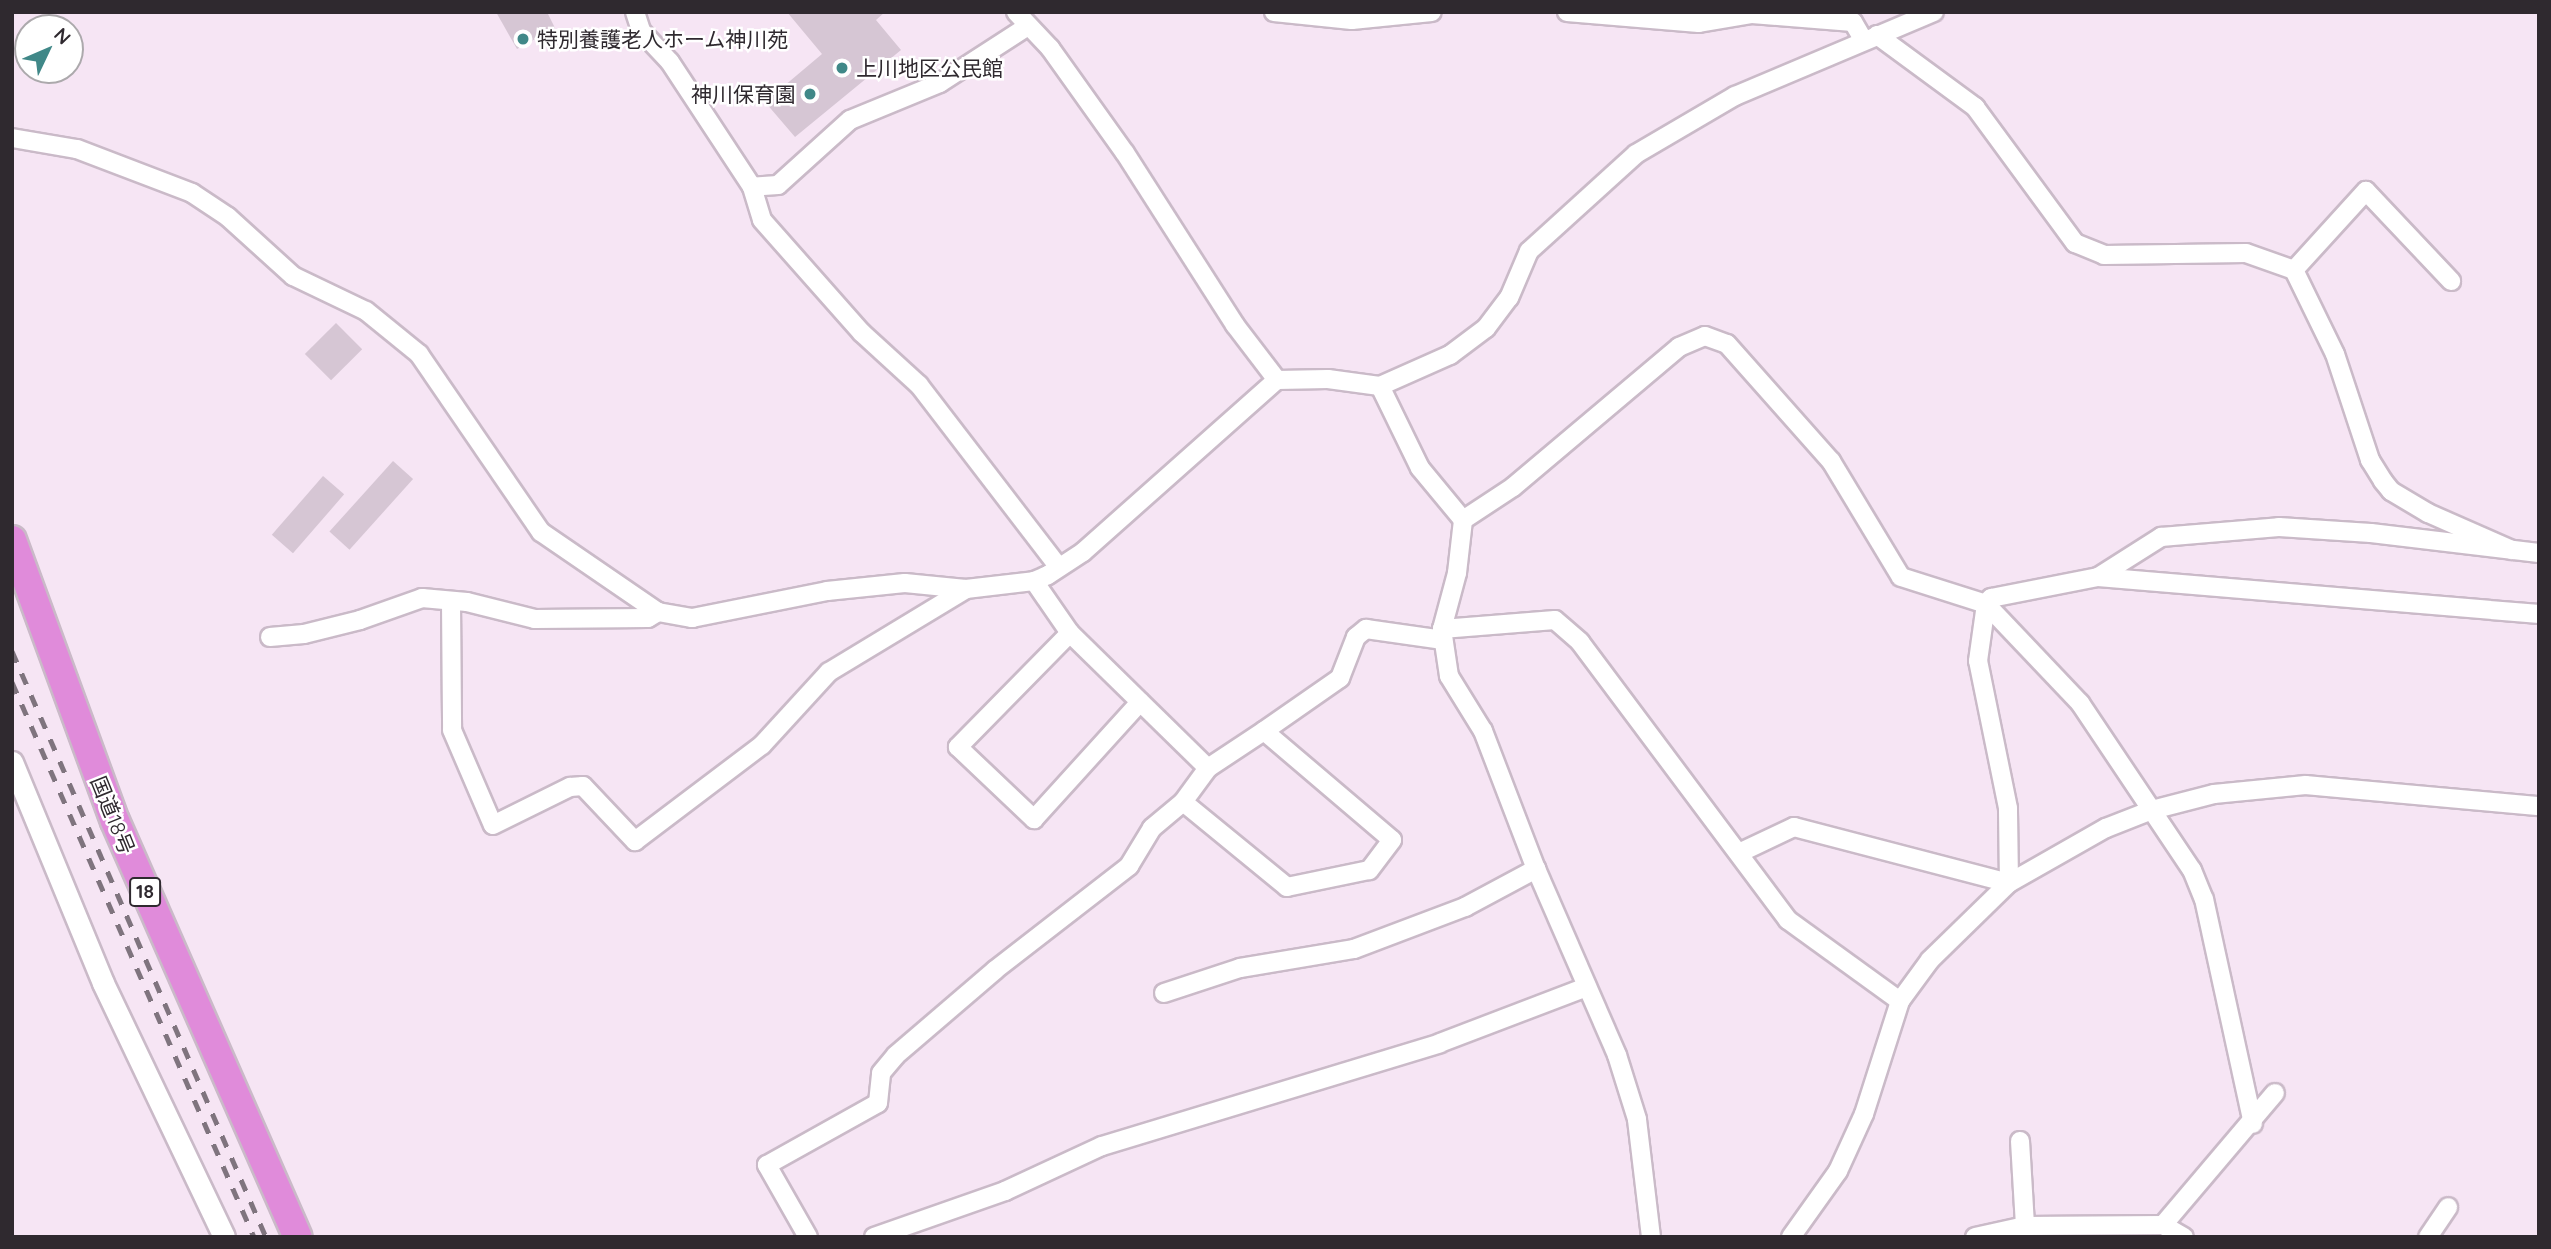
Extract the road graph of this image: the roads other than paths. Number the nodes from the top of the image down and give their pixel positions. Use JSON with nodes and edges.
{"nodes":[{"id":1,"x":635,"y":12,"type":"edge"},
{"id":2,"x":1016,"y":12,"type":"edge"},
{"id":3,"x":1275,"y":12,"type":"edge"},
{"id":4,"x":1432,"y":12,"type":"edge"},
{"id":5,"x":1567,"y":12,"type":"edge"},
{"id":6,"x":1934,"y":12,"type":"edge"},
{"id":7,"x":1028,"y":26,"type":"junction"},
{"id":8,"x":1870,"y":37,"type":"junction"},
{"id":9,"x":12,"y":138,"type":"edge"},
{"id":10,"x":752,"y":187,"type":"junction"},
{"id":11,"x":2294,"y":270,"type":"junction"},
{"id":12,"x":2451,"y":281,"type":"dead end"},
{"id":13,"x":1277,"y":380,"type":"junction"},
{"id":14,"x":1380,"y":386,"type":"junction"},
{"id":15,"x":1463,"y":520,"type":"junction"},
{"id":16,"x":12,"y":540,"type":"edge"},
{"id":17,"x":2512,"y":550,"type":"junction"},
{"id":18,"x":2539,"y":553,"type":"edge"},
{"id":19,"x":1058,"y":566,"type":"junction"},
{"id":20,"x":2098,"y":577,"type":"junction"},
{"id":21,"x":1034,"y":581,"type":"junction"},
{"id":22,"x":966,"y":589,"type":"junction"},
{"id":23,"x":451,"y":603,"type":"junction"},
{"id":24,"x":1986,"y":604,"type":"junction"},
{"id":25,"x":658,"y":612,"type":"junction"},
{"id":26,"x":2539,"y":614,"type":"edge"},
{"id":27,"x":1070,"y":633,"type":"junction"},
{"id":28,"x":1442,"y":634,"type":"junction"},
{"id":29,"x":270,"y":637,"type":"dead end"},
{"id":30,"x":1140,"y":702,"type":"junction"},
{"id":31,"x":1264,"y":731,"type":"junction"},
{"id":32,"x":12,"y":762,"type":"edge"},
{"id":33,"x":1208,"y":768,"type":"junction"},
{"id":34,"x":1183,"y":802,"type":"junction"},
{"id":35,"x":2539,"y":806,"type":"edge"},
{"id":36,"x":2152,"y":810,"type":"junction"},
{"id":37,"x":1739,"y":853,"type":"junction"},
{"id":38,"x":1536,"y":869,"type":"junction"},
{"id":39,"x":2009,"y":883,"type":"junction"},
{"id":40,"x":1587,"y":987,"type":"junction"},
{"id":41,"x":1164,"y":993,"type":"dead end"},
{"id":42,"x":1900,"y":1001,"type":"junction"},
{"id":43,"x":2275,"y":1093,"type":"dead end"},
{"id":44,"x":2253,"y":1124,"type":"junction"},
{"id":45,"x":2020,"y":1141,"type":"dead end"},
{"id":46,"x":2448,"y":1208,"type":"dead end"},
{"id":47,"x":2163,"y":1225,"type":"junction"},
{"id":48,"x":2025,"y":1226,"type":"junction"},
{"id":49,"x":224,"y":1237,"type":"edge"},
{"id":50,"x":298,"y":1237,"type":"edge"},
{"id":51,"x":808,"y":1237,"type":"edge"},
{"id":52,"x":874,"y":1237,"type":"edge"},
{"id":53,"x":1651,"y":1237,"type":"edge"},
{"id":54,"x":1791,"y":1237,"type":"edge"},
{"id":55,"x":1975,"y":1237,"type":"edge"},
{"id":56,"x":2185,"y":1237,"type":"edge"},
{"id":57,"x":2428,"y":1237,"type":"edge"}],
"edges":[{"from":1,"to":10,"type":"street"},
{"from":2,"to":7,"type":"street"},
{"from":3,"to":4,"type":"street"},
{"from":5,"to":8,"type":"street"},
{"from":6,"to":8,"type":"street"},
{"from":7,"to":10,"type":"street"},
{"from":7,"to":13,"type":"street"},
{"from":8,"to":11,"type":"street"},
{"from":8,"to":14,"type":"street"},
{"from":9,"to":25,"type":"street"},
{"from":10,"to":19,"type":"street"},
{"from":11,"to":12,"type":"street"},
{"from":11,"to":17,"type":"street"},
{"from":13,"to":14,"type":"street"},
{"from":13,"to":19,"type":"street"},
{"from":14,"to":15,"type":"street"},
{"from":15,"to":24,"type":"street"},
{"from":15,"to":28,"type":"street"},
{"from":16,"to":50,"type":"highway","name":"国道18号","number":"18"},
{"from":17,"to":18,"type":"street"},
{"from":17,"to":20,"type":"street"},
{"from":19,"to":21,"type":"street"},
{"from":20,"to":24,"type":"street"},
{"from":20,"to":26,"type":"street"},
{"from":21,"to":22,"type":"street"},
{"from":21,"to":27,"type":"street"},
{"from":22,"to":23,"type":"street"},
{"from":22,"to":25,"type":"street"},
{"from":23,"to":25,"type":"street"},
{"from":23,"to":29,"type":"street"},
{"from":24,"to":36,"type":"street"},
{"from":24,"to":39,"type":"street"},
{"from":27,"to":30,"type":"street"},
{"from":27,"to":30,"type":"street"},
{"from":28,"to":31,"type":"street"},
{"from":28,"to":37,"type":"street"},
{"from":28,"to":38,"type":"street"},
{"from":30,"to":33,"type":"street"},
{"from":31,"to":33,"type":"street"},
{"from":31,"to":34,"type":"street"},
{"from":32,"to":49,"type":"street"},
{"from":33,"to":34,"type":"street"},
{"from":34,"to":51,"type":"street"},
{"from":35,"to":36,"type":"street"},
{"from":36,"to":39,"type":"street"},
{"from":36,"to":44,"type":"street"},
{"from":37,"to":39,"type":"street"},
{"from":37,"to":42,"type":"street"},
{"from":38,"to":40,"type":"street"},
{"from":38,"to":41,"type":"street"},
{"from":39,"to":42,"type":"street"},
{"from":40,"to":52,"type":"street"},
{"from":40,"to":53,"type":"street"},
{"from":42,"to":54,"type":"street"},
{"from":43,"to":44,"type":"street"},
{"from":44,"to":47,"type":"street"},
{"from":45,"to":48,"type":"street"},
{"from":46,"to":57,"type":"street"},
{"from":47,"to":48,"type":"street"},
{"from":47,"to":56,"type":"street"},
{"from":48,"to":55,"type":"street"}]}
